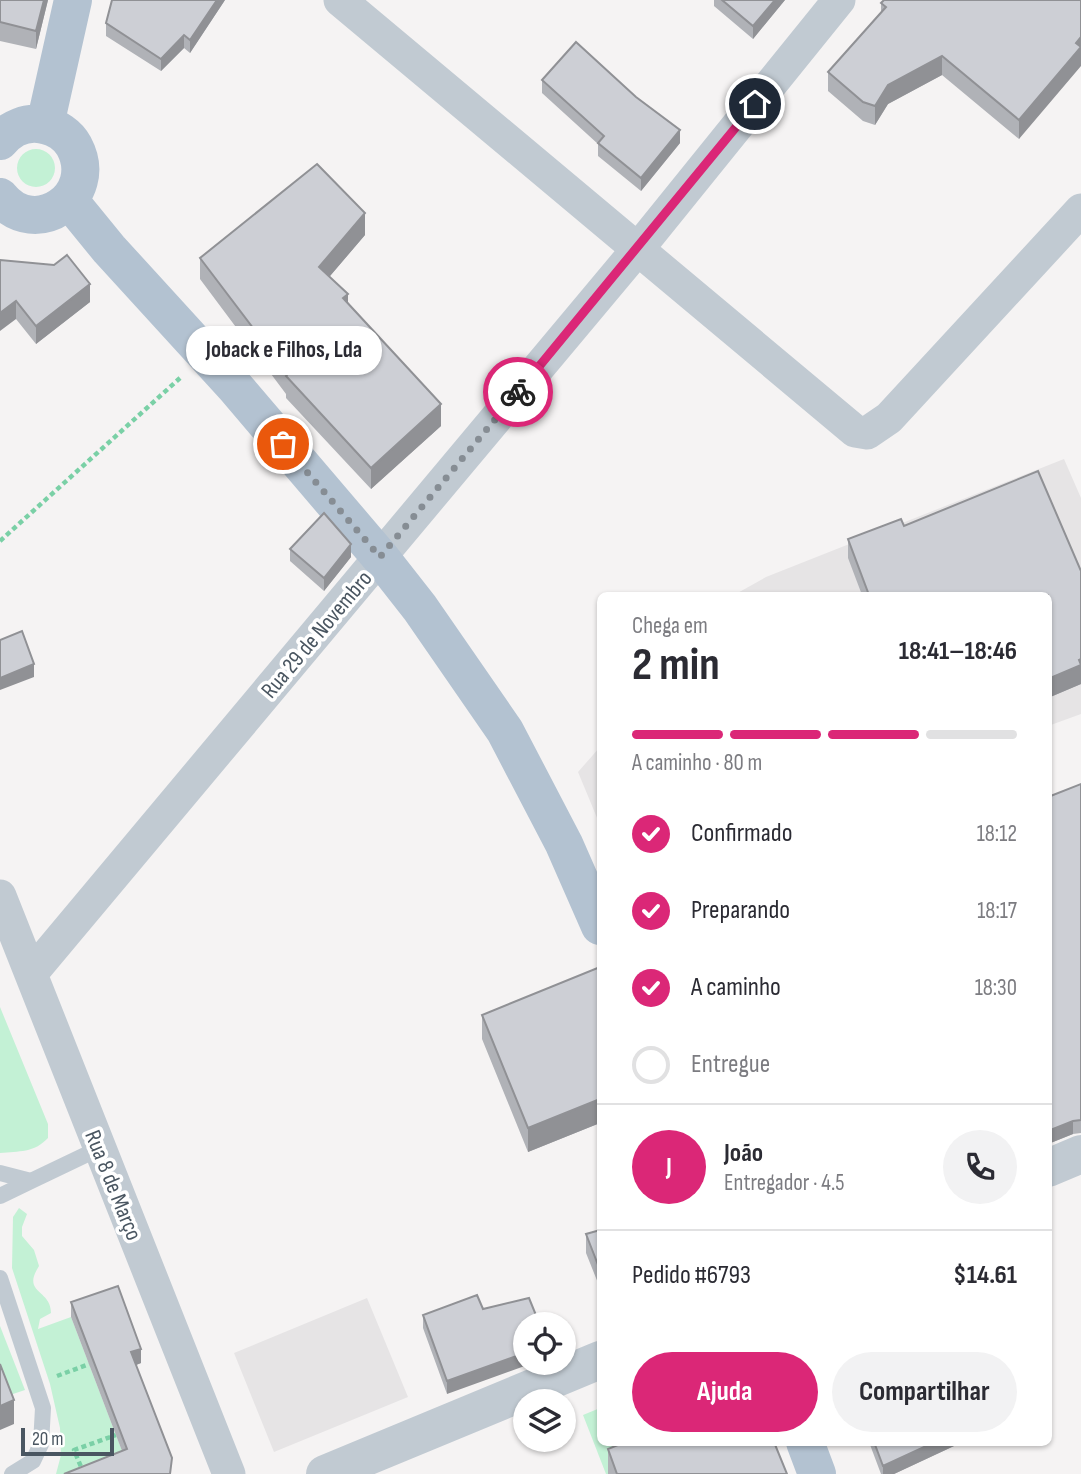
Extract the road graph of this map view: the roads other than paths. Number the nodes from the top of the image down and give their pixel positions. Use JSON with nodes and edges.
{"nodes":[{"id":1,"x":73,"y":0,"type":"edge"},
{"id":2,"x":340,"y":0,"type":"edge"},
{"id":3,"x":839,"y":0,"type":"edge"},
{"id":4,"x":45,"y":125,"type":"junction"},
{"id":5,"x":0,"y":141,"type":"edge"},
{"id":6,"x":69,"y":201,"type":"junction"},
{"id":7,"x":1,"y":202,"type":"edge"},
{"id":8,"x":1081,"y":210,"type":"edge"},
{"id":9,"x":637,"y":250,"type":"junction"},
{"id":10,"x":380,"y":557,"type":"junction"},
{"id":11,"x":0,"y":896,"type":"edge"},
{"id":12,"x":597,"y":919,"type":"edge"},
{"id":13,"x":31,"y":974,"type":"junction"},
{"id":14,"x":100,"y":1148,"type":"junction"},
{"id":15,"x":1081,"y":1154,"type":"edge"},
{"id":16,"x":1052,"y":1166,"type":"edge"},
{"id":17,"x":0,"y":1173,"type":"edge"},
{"id":18,"x":32,"y":1181,"type":"junction"},
{"id":19,"x":0,"y":1196,"type":"edge"},
{"id":20,"x":0,"y":1279,"type":"edge"},
{"id":21,"x":597,"y":1361,"type":"edge"},
{"id":22,"x":806,"y":1446,"type":"edge"},
{"id":23,"x":12,"y":1474,"type":"edge"},
{"id":24,"x":229,"y":1474,"type":"edge"},
{"id":25,"x":325,"y":1474,"type":"edge"},
{"id":26,"x":817,"y":1474,"type":"edge"}],
"edges":[{"from":1,"to":4,"type":"main road"},
{"from":2,"to":9,"type":"street"},
{"from":3,"to":9,"type":"street","name":"Rua 29 de Novembro"},
{"from":4,"to":5,"type":"main road"},
{"from":4,"to":6,"type":"main road"},
{"from":6,"to":7,"type":"main road"},
{"from":6,"to":10,"type":"main road"},
{"from":8,"to":9,"type":"street"},
{"from":9,"to":10,"type":"street","name":"Rua 29 de Novembro"},
{"from":10,"to":12,"type":"main road"},
{"from":10,"to":13,"type":"street","name":"Rua 29 de Novembro"},
{"from":11,"to":13,"type":"street","name":"Rua 8 de Março"},
{"from":13,"to":14,"type":"street","name":"Rua 8 de Março"},
{"from":14,"to":18,"type":"lane"},
{"from":14,"to":24,"type":"street","name":"Rua 8 de Março"},
{"from":15,"to":16,"type":"street"},
{"from":17,"to":18,"type":"lane"},
{"from":18,"to":19,"type":"lane"},
{"from":20,"to":23,"type":"lane"},
{"from":21,"to":25,"type":"street"},
{"from":22,"to":26,"type":"main road"}]}
